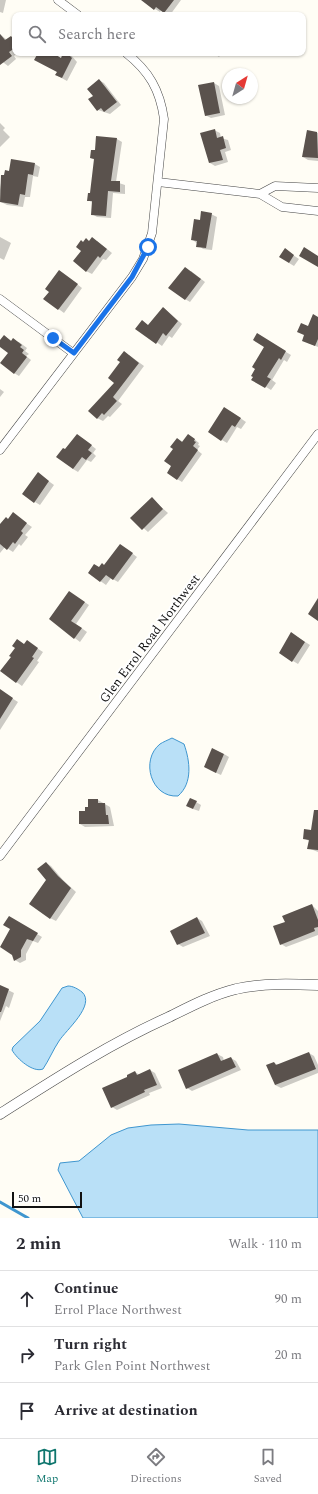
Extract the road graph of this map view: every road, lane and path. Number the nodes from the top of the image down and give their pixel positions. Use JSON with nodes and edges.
{"nodes":[{"id":1,"x":58,"y":0,"type":"edge"},
{"id":2,"x":74,"y":12,"type":"edge"},
{"id":3,"x":129,"y":56,"type":"edge"},
{"id":4,"x":158,"y":182,"type":"junction"},
{"id":5,"x":318,"y":188,"type":"edge"},
{"id":6,"x":260,"y":194,"type":"junction"},
{"id":7,"x":318,"y":211,"type":"edge"},
{"id":8,"x":0,"y":299,"type":"edge"},
{"id":9,"x":74,"y":353,"type":"junction"},
{"id":10,"x":318,"y":434,"type":"edge"},
{"id":11,"x":0,"y":450,"type":"edge"},
{"id":12,"x":0,"y":856,"type":"edge"},
{"id":13,"x":318,"y":984,"type":"edge"},
{"id":14,"x":0,"y":1114,"type":"edge"}],
"edges":[{"from":1,"to":2,"type":"street"},
{"from":3,"to":4,"type":"street"},
{"from":4,"to":6,"type":"street"},
{"from":4,"to":9,"type":"street"},
{"from":5,"to":6,"type":"street"},
{"from":6,"to":7,"type":"street"},
{"from":8,"to":9,"type":"street"},
{"from":9,"to":11,"type":"street"},
{"from":10,"to":12,"type":"street","name":"Glen Errol Road Northwest"},
{"from":13,"to":14,"type":"street"}]}
